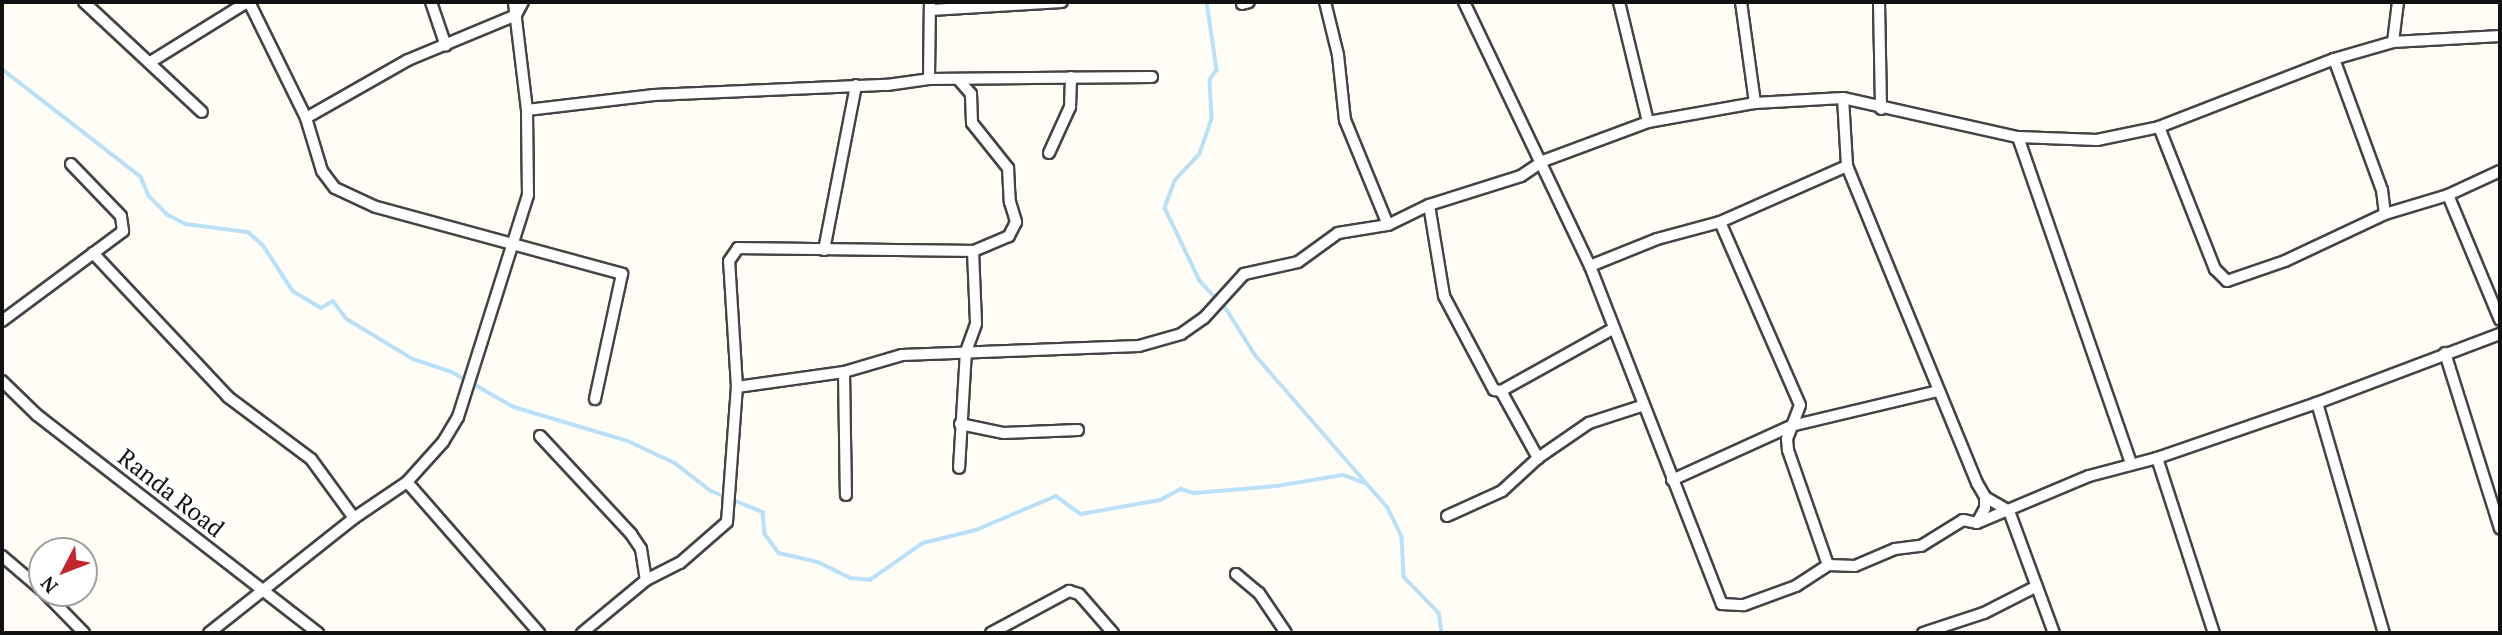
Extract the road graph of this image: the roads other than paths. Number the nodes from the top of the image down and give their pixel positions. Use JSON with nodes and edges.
{"nodes":[{"id":1,"x":84,"y":2,"type":"edge"},
{"id":2,"x":248,"y":2,"type":"edge"},
{"id":3,"x":431,"y":2,"type":"edge"},
{"id":4,"x":514,"y":2,"type":"edge"},
{"id":5,"x":523,"y":2,"type":"edge"},
{"id":6,"x":1062,"y":2,"type":"edge"},
{"id":7,"x":1325,"y":2,"type":"edge"},
{"id":8,"x":1464,"y":2,"type":"edge"},
{"id":9,"x":1619,"y":2,"type":"edge"},
{"id":10,"x":1741,"y":2,"type":"edge"},
{"id":11,"x":1880,"y":2,"type":"edge"},
{"id":12,"x":2398,"y":2,"type":"edge"},
{"id":13,"x":930,"y":6,"type":"edge"},
{"id":14,"x":516,"y":15,"type":"junction"},
{"id":15,"x":2500,"y":36,"type":"edge"},
{"id":16,"x":2392,"y":42,"type":"junction"},
{"id":17,"x":446,"y":46,"type":"junction"},
{"id":18,"x":2334,"y":59,"type":"junction"},
{"id":19,"x":152,"y":61,"type":"junction"},
{"id":20,"x":1071,"y":77,"type":"junction"},
{"id":21,"x":1152,"y":77,"type":"dead end"},
{"id":22,"x":929,"y":79,"type":"junction"},
{"id":23,"x":958,"y":79,"type":"junction"},
{"id":24,"x":856,"y":85,"type":"junction"},
{"id":25,"x":1843,"y":98,"type":"junction"},
{"id":26,"x":1755,"y":103,"type":"junction"},
{"id":27,"x":1881,"y":109,"type":"junction"},
{"id":28,"x":527,"y":110,"type":"junction"},
{"id":29,"x":202,"y":112,"type":"dead end"},
{"id":30,"x":306,"y":118,"type":"junction"},
{"id":31,"x":1648,"y":122,"type":"junction"},
{"id":32,"x":2159,"y":127,"type":"junction"},
{"id":33,"x":2018,"y":137,"type":"junction"},
{"id":34,"x":1049,"y":153,"type":"dead end"},
{"id":35,"x":1543,"y":161,"type":"junction"},
{"id":36,"x":71,"y":164,"type":"dead end"},
{"id":37,"x":1847,"y":166,"type":"junction"},
{"id":38,"x":2500,"y":171,"type":"edge"},
{"id":39,"x":2448,"y":195,"type":"junction"},
{"id":40,"x":1429,"y":205,"type":"junction"},
{"id":41,"x":2385,"y":214,"type":"junction"},
{"id":42,"x":1720,"y":222,"type":"junction"},
{"id":43,"x":1388,"y":225,"type":"junction"},
{"id":44,"x":513,"y":246,"type":"junction"},
{"id":45,"x":824,"y":250,"type":"junction"},
{"id":46,"x":973,"y":251,"type":"junction"},
{"id":47,"x":93,"y":253,"type":"junction"},
{"id":48,"x":1590,"y":266,"type":"junction"},
{"id":49,"x":2500,"y":320,"type":"edge"},
{"id":50,"x":2,"y":321,"type":"edge"},
{"id":51,"x":1614,"y":328,"type":"junction"},
{"id":52,"x":2500,"y":334,"type":"edge"},
{"id":53,"x":966,"y":351,"type":"junction"},
{"id":54,"x":2445,"y":353,"type":"junction"},
{"id":55,"x":844,"y":372,"type":"junction"},
{"id":56,"x":2,"y":381,"type":"edge"},
{"id":57,"x":737,"y":387,"type":"junction"},
{"id":58,"x":1501,"y":390,"type":"junction"},
{"id":59,"x":1938,"y":391,"type":"junction"},
{"id":60,"x":595,"y":399,"type":"dead end"},
{"id":61,"x":2317,"y":403,"type":"junction"},
{"id":62,"x":1641,"y":406,"type":"junction"},
{"id":63,"x":960,"y":424,"type":"junction"},
{"id":64,"x":1791,"y":426,"type":"junction"},
{"id":65,"x":1078,"y":430,"type":"dead end"},
{"id":66,"x":540,"y":436,"type":"dead end"},
{"id":67,"x":1538,"y":458,"type":"junction"},
{"id":68,"x":2157,"y":458,"type":"junction"},
{"id":69,"x":2130,"y":464,"type":"junction"},
{"id":70,"x":959,"y":468,"type":"dead end"},
{"id":71,"x":1672,"y":480,"type":"junction"},
{"id":72,"x":407,"y":482,"type":"junction"},
{"id":73,"x":846,"y":495,"type":"dead end"},
{"id":74,"x":1985,"y":497,"type":"junction"},
{"id":75,"x":2009,"y":511,"type":"junction"},
{"id":76,"x":1447,"y":516,"type":"dead end"},
{"id":77,"x":354,"y":518,"type":"junction"},
{"id":78,"x":1977,"y":523,"type":"junction"},
{"id":79,"x":2500,"y":529,"type":"edge"},
{"id":80,"x":2,"y":556,"type":"edge"},
{"id":81,"x":12,"y":564,"type":"junction"},
{"id":82,"x":1828,"y":565,"type":"junction"},
{"id":83,"x":2,"y":573,"type":"edge"},
{"id":84,"x":1236,"y":574,"type":"dead end"},
{"id":85,"x":28,"y":578,"type":"edge"},
{"id":86,"x":646,"y":580,"type":"junction"},
{"id":87,"x":2037,"y":586,"type":"junction"},
{"id":88,"x":261,"y":590,"type":"junction"},
{"id":89,"x":59,"y":607,"type":"edge"},
{"id":90,"x":84,"y":633,"type":"edge"},
{"id":91,"x":209,"y":633,"type":"edge"},
{"id":92,"x":317,"y":633,"type":"edge"},
{"id":93,"x":539,"y":633,"type":"edge"},
{"id":94,"x":582,"y":633,"type":"edge"},
{"id":95,"x":991,"y":633,"type":"edge"},
{"id":96,"x":1113,"y":633,"type":"edge"},
{"id":97,"x":1286,"y":633,"type":"edge"},
{"id":98,"x":1923,"y":633,"type":"edge"},
{"id":99,"x":2054,"y":633,"type":"edge"},
{"id":100,"x":2214,"y":633,"type":"edge"},
{"id":101,"x":2384,"y":633,"type":"edge"}],
"edges":[{"from":1,"to":19,"type":"street"},
{"from":2,"to":19,"type":"street"},
{"from":2,"to":30,"type":"street"},
{"from":3,"to":17,"type":"street"},
{"from":4,"to":14,"type":"street"},
{"from":5,"to":14,"type":"street"},
{"from":6,"to":13,"type":"street"},
{"from":7,"to":43,"type":"street"},
{"from":8,"to":35,"type":"street"},
{"from":9,"to":31,"type":"street"},
{"from":10,"to":26,"type":"street"},
{"from":11,"to":27,"type":"street"},
{"from":12,"to":16,"type":"street"},
{"from":13,"to":22,"type":"street"},
{"from":14,"to":17,"type":"street"},
{"from":14,"to":28,"type":"street"},
{"from":15,"to":16,"type":"street"},
{"from":16,"to":18,"type":"street"},
{"from":17,"to":30,"type":"street"},
{"from":18,"to":32,"type":"street"},
{"from":18,"to":41,"type":"street"},
{"from":19,"to":29,"type":"street"},
{"from":20,"to":21,"type":"street"},
{"from":20,"to":23,"type":"street"},
{"from":20,"to":34,"type":"street"},
{"from":22,"to":23,"type":"street"},
{"from":22,"to":24,"type":"street"},
{"from":23,"to":46,"type":"street"},
{"from":24,"to":28,"type":"street"},
{"from":24,"to":45,"type":"street"},
{"from":25,"to":26,"type":"street"},
{"from":25,"to":27,"type":"street"},
{"from":25,"to":37,"type":"street"},
{"from":26,"to":31,"type":"street"},
{"from":27,"to":33,"type":"street"},
{"from":28,"to":44,"type":"street"},
{"from":30,"to":44,"type":"street"},
{"from":31,"to":35,"type":"street"},
{"from":32,"to":33,"type":"street"},
{"from":32,"to":41,"type":"street"},
{"from":33,"to":69,"type":"street"},
{"from":35,"to":40,"type":"street"},
{"from":35,"to":48,"type":"street"},
{"from":36,"to":47,"type":"street"},
{"from":37,"to":42,"type":"street"},
{"from":37,"to":59,"type":"street"},
{"from":38,"to":39,"type":"street"},
{"from":39,"to":41,"type":"street"},
{"from":39,"to":49,"type":"street"},
{"from":40,"to":43,"type":"street"},
{"from":40,"to":58,"type":"street"},
{"from":42,"to":48,"type":"street"},
{"from":42,"to":64,"type":"street"},
{"from":43,"to":53,"type":"street"},
{"from":44,"to":60,"type":"street"},
{"from":44,"to":72,"type":"street"},
{"from":45,"to":46,"type":"street"},
{"from":45,"to":57,"type":"street"},
{"from":46,"to":53,"type":"street"},
{"from":47,"to":50,"type":"street"},
{"from":47,"to":77,"type":"street"},
{"from":48,"to":51,"type":"street"},
{"from":51,"to":58,"type":"street"},
{"from":51,"to":62,"type":"street"},
{"from":52,"to":54,"type":"street"},
{"from":53,"to":55,"type":"street"},
{"from":53,"to":63,"type":"street"},
{"from":54,"to":61,"type":"street"},
{"from":54,"to":79,"type":"street"},
{"from":55,"to":57,"type":"street"},
{"from":55,"to":73,"type":"street"},
{"from":56,"to":88,"type":"street","name":"Randa Road"},
{"from":57,"to":86,"type":"street"},
{"from":58,"to":67,"type":"street"},
{"from":59,"to":64,"type":"street"},
{"from":59,"to":74,"type":"street"},
{"from":61,"to":68,"type":"street"},
{"from":61,"to":101,"type":"street"},
{"from":62,"to":67,"type":"street"},
{"from":62,"to":71,"type":"street"},
{"from":63,"to":65,"type":"street"},
{"from":63,"to":70,"type":"street"},
{"from":64,"to":71,"type":"street"},
{"from":64,"to":82,"type":"street"},
{"from":66,"to":86,"type":"street"},
{"from":67,"to":76,"type":"street"},
{"from":68,"to":69,"type":"street"},
{"from":68,"to":100,"type":"street"},
{"from":69,"to":75,"type":"street"},
{"from":71,"to":82,"type":"street"},
{"from":72,"to":77,"type":"street"},
{"from":72,"to":93,"type":"street"},
{"from":74,"to":75,"type":"street"},
{"from":74,"to":78,"type":"street"},
{"from":75,"to":78,"type":"street"},
{"from":75,"to":87,"type":"street"},
{"from":77,"to":88,"type":"street"},
{"from":78,"to":82,"type":"street"},
{"from":80,"to":81,"type":"street"},
{"from":81,"to":83,"type":"street"},
{"from":81,"to":85,"type":"street"},
{"from":84,"to":97,"type":"street"},
{"from":86,"to":94,"type":"street"},
{"from":87,"to":98,"type":"street"},
{"from":87,"to":99,"type":"street"},
{"from":88,"to":91,"type":"street"},
{"from":88,"to":92,"type":"street","name":"Randa Road"},
{"from":89,"to":90,"type":"street"},
{"from":95,"to":96,"type":"street"}]}
